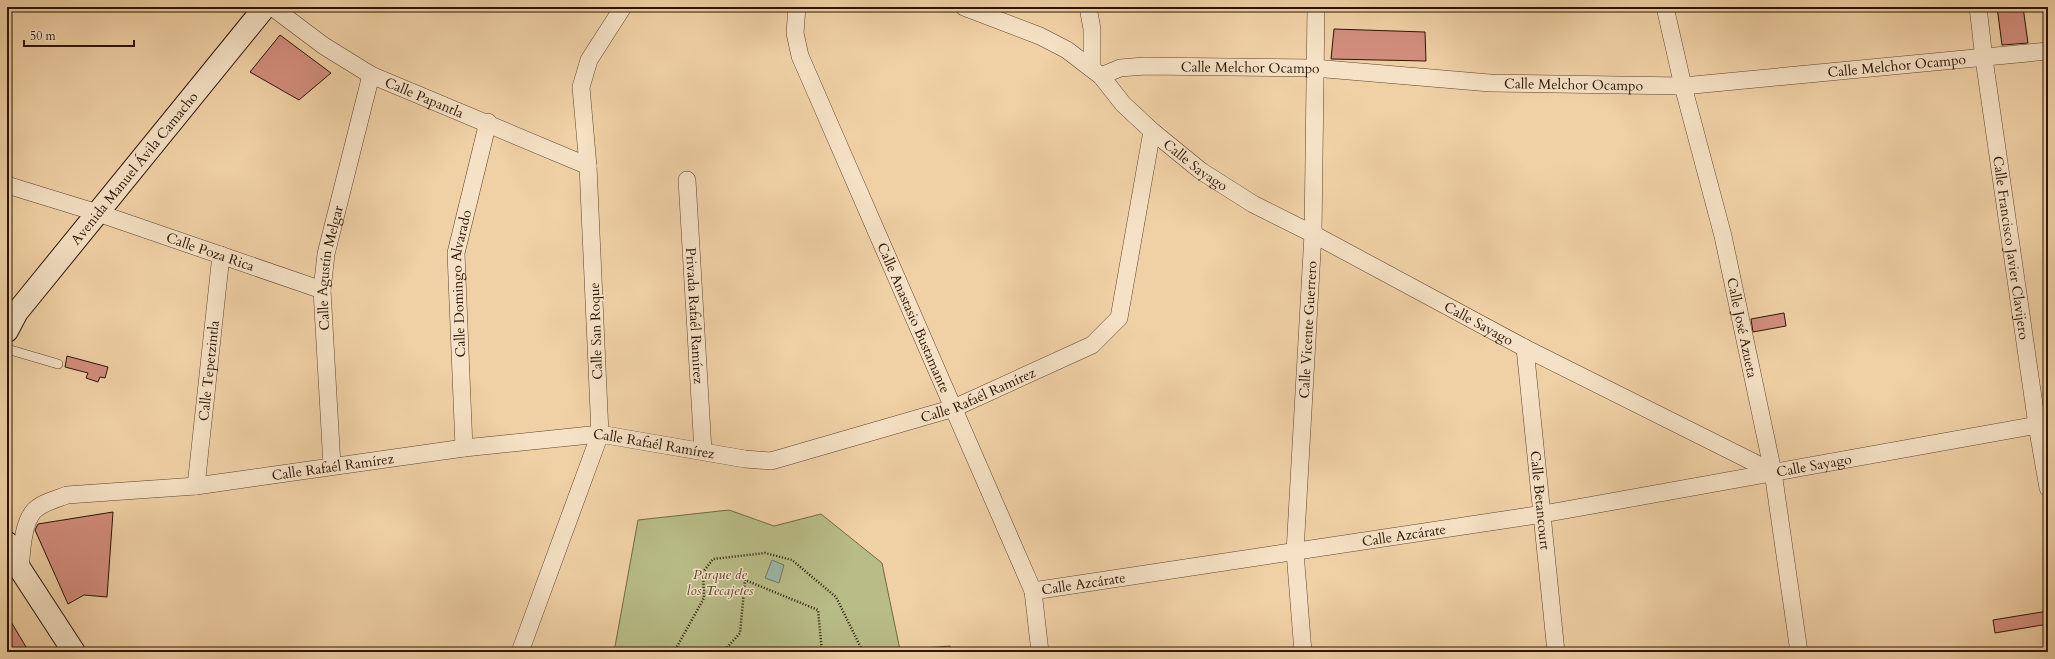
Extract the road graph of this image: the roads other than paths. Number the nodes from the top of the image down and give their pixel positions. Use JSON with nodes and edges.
{"nodes":[{"id":1,"x":265,"y":7,"type":"edge"},
{"id":2,"x":272,"y":7,"type":"edge"},
{"id":3,"x":623,"y":7,"type":"edge"},
{"id":4,"x":797,"y":7,"type":"edge"},
{"id":5,"x":964,"y":7,"type":"edge"},
{"id":6,"x":1088,"y":7,"type":"edge"},
{"id":7,"x":1316,"y":7,"type":"edge"},
{"id":8,"x":1666,"y":7,"type":"edge"},
{"id":9,"x":1978,"y":7,"type":"edge"},
{"id":10,"x":2048,"y":51,"type":"edge"},
{"id":11,"x":1984,"y":59,"type":"junction"},
{"id":12,"x":1314,"y":68,"type":"junction"},
{"id":13,"x":1096,"y":72,"type":"junction"},
{"id":14,"x":371,"y":75,"type":"junction"},
{"id":15,"x":1683,"y":86,"type":"junction"},
{"id":16,"x":488,"y":122,"type":"junction"},
{"id":17,"x":1152,"y":131,"type":"junction"},
{"id":18,"x":588,"y":166,"type":"junction"},
{"id":19,"x":687,"y":180,"type":"dead end"},
{"id":20,"x":7,"y":185,"type":"edge"},
{"id":21,"x":98,"y":213,"type":"junction"},
{"id":22,"x":1313,"y":234,"type":"junction"},
{"id":23,"x":221,"y":255,"type":"junction"},
{"id":24,"x":322,"y":290,"type":"junction"},
{"id":25,"x":12,"y":311,"type":"edge"},
{"id":26,"x":7,"y":331,"type":"edge"},
{"id":27,"x":1525,"y":348,"type":"junction"},
{"id":28,"x":7,"y":349,"type":"edge"},
{"id":29,"x":58,"y":364,"type":"dead end"},
{"id":30,"x":954,"y":408,"type":"junction"},
{"id":31,"x":2042,"y":424,"type":"edge"},
{"id":32,"x":600,"y":434,"type":"junction"},
{"id":33,"x":464,"y":448,"type":"junction"},
{"id":34,"x":703,"y":451,"type":"junction"},
{"id":35,"x":332,"y":466,"type":"junction"},
{"id":36,"x":1773,"y":472,"type":"junction"},
{"id":37,"x":196,"y":486,"type":"junction"},
{"id":38,"x":2048,"y":488,"type":"edge"},
{"id":39,"x":1543,"y":514,"type":"junction"},
{"id":40,"x":7,"y":543,"type":"edge"},
{"id":41,"x":1295,"y":552,"type":"junction"},
{"id":42,"x":13,"y":575,"type":"edge"},
{"id":43,"x":1033,"y":591,"type":"junction"},
{"id":44,"x":74,"y":652,"type":"edge"},
{"id":45,"x":520,"y":652,"type":"edge"},
{"id":46,"x":1040,"y":652,"type":"edge"},
{"id":47,"x":1303,"y":652,"type":"edge"},
{"id":48,"x":1556,"y":652,"type":"edge"},
{"id":49,"x":1799,"y":652,"type":"edge"}],
"edges":[{"from":1,"to":21,"type":"main road","name":"Avenida Manuel Ávila Camacho"},
{"from":2,"to":14,"type":"street","name":"Calle Papantla"},
{"from":3,"to":18,"type":"street","name":"Calle San Roque"},
{"from":4,"to":30,"type":"street","name":"Calle Anastasio Bustamante"},
{"from":5,"to":13,"type":"street","name":"Calle Sayago"},
{"from":6,"to":13,"type":"street"},
{"from":7,"to":12,"type":"street","name":"Calle Vicente Guerrero"},
{"from":8,"to":15,"type":"street","name":"Calle José Azueta"},
{"from":9,"to":11,"type":"street","name":"Calle Francisco Javier Clavijero"},
{"from":10,"to":11,"type":"street","name":"Calle Melchor Ocampo"},
{"from":11,"to":15,"type":"street","name":"Calle Melchor Ocampo"},
{"from":11,"to":31,"type":"street","name":"Calle Francisco Javier Clavijero"},
{"from":12,"to":13,"type":"street","name":"Calle Melchor Ocampo"},
{"from":12,"to":15,"type":"street","name":"Calle Melchor Ocampo"},
{"from":12,"to":22,"type":"street","name":"Calle Vicente Guerrero"},
{"from":13,"to":17,"type":"street","name":"Calle Sayago"},
{"from":14,"to":16,"type":"street","name":"Calle Papantla"},
{"from":14,"to":24,"type":"street","name":"Calle Agustín Melgar"},
{"from":15,"to":36,"type":"street","name":"Calle José Azueta"},
{"from":16,"to":18,"type":"street","name":"Calle Papantla"},
{"from":16,"to":33,"type":"street","name":"Calle Domingo Alvarado"},
{"from":17,"to":22,"type":"street","name":"Calle Sayago"},
{"from":17,"to":30,"type":"street","name":"Calle Rafaél Ramírez"},
{"from":18,"to":32,"type":"street","name":"Calle San Roque"},
{"from":19,"to":34,"type":"street","name":"Privada Rafaél Ramírez"},
{"from":20,"to":21,"type":"street","name":"Calle Poza Rica"},
{"from":21,"to":23,"type":"street","name":"Calle Poza Rica"},
{"from":21,"to":25,"type":"main road","name":"Avenida Manuel Ávila Camacho"},
{"from":22,"to":27,"type":"street","name":"Calle Sayago"},
{"from":22,"to":41,"type":"street","name":"Calle Vicente Guerrero"},
{"from":23,"to":24,"type":"street","name":"Calle Poza Rica"},
{"from":23,"to":37,"type":"street","name":"Calle Tepetzintla"},
{"from":24,"to":35,"type":"street","name":"Calle Agustín Melgar"},
{"from":25,"to":26,"type":"main road","name":"Avenida Manuel Ávila Camacho"},
{"from":27,"to":36,"type":"street","name":"Calle Sayago"},
{"from":27,"to":39,"type":"street","name":"Calle Betancourt"},
{"from":28,"to":29,"type":"lane"},
{"from":30,"to":34,"type":"street","name":"Calle Rafaél Ramírez"},
{"from":30,"to":43,"type":"street","name":"Calle Anastasio Bustamante"},
{"from":31,"to":36,"type":"street","name":"Calle Sayago"},
{"from":31,"to":38,"type":"street","name":"Calle Francisco Javier Clavijero"},
{"from":32,"to":33,"type":"street","name":"Calle Rafaél Ramírez"},
{"from":32,"to":34,"type":"street","name":"Calle Rafaél Ramírez"},
{"from":32,"to":45,"type":"street","name":"Calle San Roque"},
{"from":33,"to":35,"type":"street","name":"Calle Rafaél Ramírez"},
{"from":35,"to":37,"type":"street","name":"Calle Rafaél Ramírez"},
{"from":36,"to":39,"type":"street","name":"Calle Azcárate"},
{"from":36,"to":49,"type":"street","name":"Calle José Azueta"},
{"from":37,"to":42,"type":"street","name":"Calle Rafaél Ramírez"},
{"from":39,"to":41,"type":"street","name":"Calle Azcárate"},
{"from":39,"to":48,"type":"street","name":"Calle Betancourt"},
{"from":40,"to":42,"type":"main road"},
{"from":41,"to":43,"type":"street","name":"Calle Azcárate"},
{"from":41,"to":47,"type":"street","name":"Calle Vicente Guerrero"},
{"from":42,"to":44,"type":"main road"},
{"from":43,"to":46,"type":"street","name":"Calle Anastasio Bustamante"}]}
